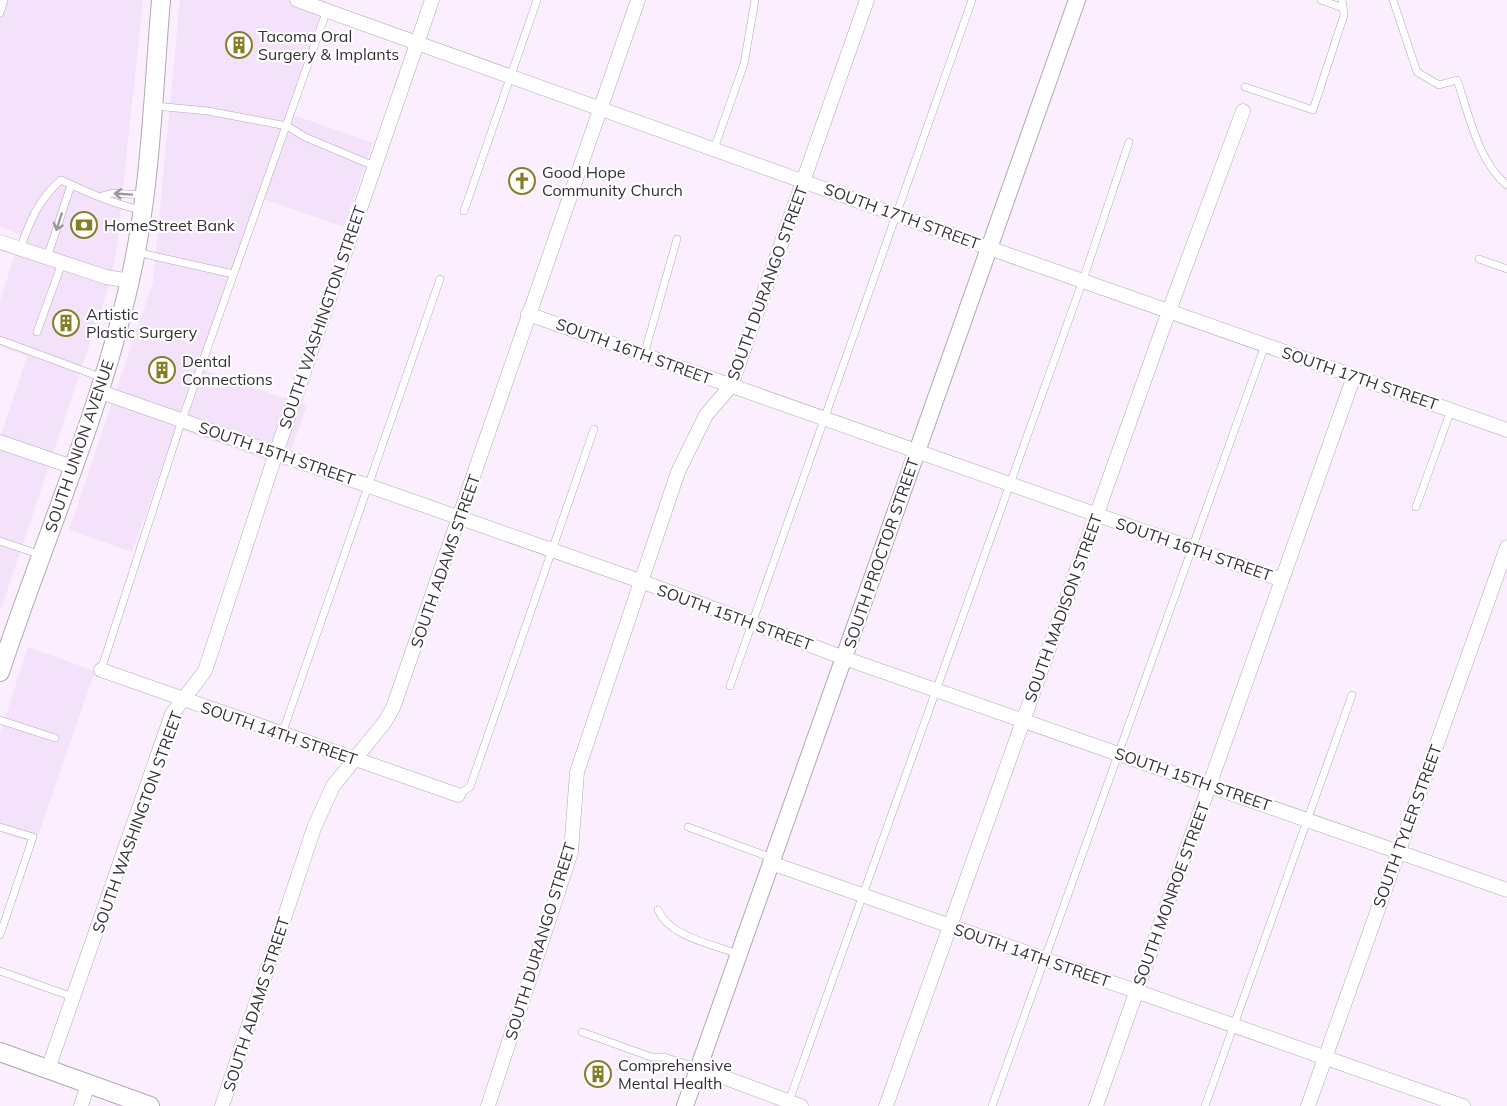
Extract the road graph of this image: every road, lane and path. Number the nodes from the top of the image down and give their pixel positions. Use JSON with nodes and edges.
{"nodes":[{"id":1,"x":4,"y":0,"type":"edge"},
{"id":2,"x":161,"y":0,"type":"edge"},
{"id":3,"x":297,"y":0,"type":"edge"},
{"id":4,"x":432,"y":0,"type":"edge"},
{"id":5,"x":537,"y":0,"type":"edge"},
{"id":6,"x":638,"y":0,"type":"edge"},
{"id":7,"x":755,"y":0,"type":"edge"},
{"id":8,"x":867,"y":0,"type":"edge"},
{"id":9,"x":972,"y":0,"type":"edge"},
{"id":10,"x":1077,"y":0,"type":"edge"},
{"id":11,"x":1321,"y":0,"type":"edge"},
{"id":12,"x":1393,"y":0,"type":"edge"},
{"id":13,"x":1342,"y":4,"type":"edge"},
{"id":14,"x":327,"y":10,"type":"junction"},
{"id":15,"x":0,"y":13,"type":"edge"},
{"id":16,"x":416,"y":42,"type":"junction"},
{"id":17,"x":511,"y":76,"type":"junction"},
{"id":18,"x":1245,"y":87,"type":"dead end"},
{"id":19,"x":152,"y":105,"type":"junction"},
{"id":20,"x":600,"y":108,"type":"junction"},
{"id":21,"x":1243,"y":111,"type":"dead end"},
{"id":22,"x":286,"y":126,"type":"junction"},
{"id":23,"x":1129,"y":142,"type":"dead end"},
{"id":24,"x":714,"y":149,"type":"junction"},
{"id":25,"x":374,"y":166,"type":"junction"},
{"id":26,"x":804,"y":181,"type":"junction"},
{"id":27,"x":71,"y":185,"type":"junction"},
{"id":28,"x":1507,"y":185,"type":"edge"},
{"id":29,"x":102,"y":196,"type":"junction"},
{"id":30,"x":143,"y":203,"type":"junction"},
{"id":31,"x":464,"y":211,"type":"dead end"},
{"id":32,"x":896,"y":214,"type":"junction"},
{"id":33,"x":677,"y":239,"type":"dead end"},
{"id":34,"x":0,"y":242,"type":"edge"},
{"id":35,"x":989,"y":248,"type":"junction"},
{"id":36,"x":20,"y":249,"type":"junction"},
{"id":37,"x":136,"y":252,"type":"junction"},
{"id":38,"x":47,"y":258,"type":"junction"},
{"id":39,"x":1479,"y":259,"type":"dead end"},
{"id":40,"x":62,"y":263,"type":"junction"},
{"id":41,"x":1507,"y":270,"type":"edge"},
{"id":42,"x":232,"y":274,"type":"junction"},
{"id":43,"x":440,"y":279,"type":"dead end"},
{"id":44,"x":1083,"y":280,"type":"junction"},
{"id":45,"x":130,"y":281,"type":"junction"},
{"id":46,"x":1169,"y":311,"type":"junction"},
{"id":47,"x":528,"y":314,"type":"junction"},
{"id":48,"x":37,"y":332,"type":"dead end"},
{"id":49,"x":0,"y":340,"type":"edge"},
{"id":50,"x":1265,"y":345,"type":"junction"},
{"id":51,"x":644,"y":355,"type":"junction"},
{"id":52,"x":1354,"y":376,"type":"junction"},
{"id":53,"x":100,"y":384,"type":"junction"},
{"id":54,"x":731,"y":386,"type":"junction"},
{"id":55,"x":1451,"y":410,"type":"junction"},
{"id":56,"x":824,"y":419,"type":"junction"},
{"id":57,"x":182,"y":420,"type":"junction"},
{"id":58,"x":594,"y":429,"type":"dead end"},
{"id":59,"x":1507,"y":430,"type":"edge"},
{"id":60,"x":0,"y":442,"type":"edge"},
{"id":61,"x":276,"y":453,"type":"junction"},
{"id":62,"x":916,"y":453,"type":"junction"},
{"id":63,"x":73,"y":467,"type":"junction"},
{"id":64,"x":368,"y":485,"type":"junction"},
{"id":65,"x":1009,"y":485,"type":"junction"},
{"id":66,"x":1416,"y":507,"type":"dead end"},
{"id":67,"x":1096,"y":516,"type":"junction"},
{"id":68,"x":461,"y":518,"type":"junction"},
{"id":69,"x":0,"y":541,"type":"edge"},
{"id":70,"x":1507,"y":547,"type":"edge"},
{"id":71,"x":1191,"y":548,"type":"junction"},
{"id":72,"x":551,"y":550,"type":"junction"},
{"id":73,"x":41,"y":555,"type":"junction"},
{"id":74,"x":1282,"y":580,"type":"junction"},
{"id":75,"x":643,"y":582,"type":"junction"},
{"id":76,"x":752,"y":623,"type":"junction"},
{"id":77,"x":4,"y":646,"type":"edge"},
{"id":78,"x":844,"y":658,"type":"junction"},
{"id":79,"x":101,"y":670,"type":"joint"},
{"id":80,"x":0,"y":672,"type":"edge"},
{"id":81,"x":730,"y":686,"type":"dead end"},
{"id":82,"x":936,"y":689,"type":"junction"},
{"id":83,"x":1352,"y":695,"type":"dead end"},
{"id":84,"x":183,"y":699,"type":"junction"},
{"id":85,"x":0,"y":720,"type":"edge"},
{"id":86,"x":1024,"y":720,"type":"junction"},
{"id":87,"x":282,"y":734,"type":"junction"},
{"id":88,"x":55,"y":738,"type":"dead end"},
{"id":89,"x":1118,"y":753,"type":"junction"},
{"id":90,"x":354,"y":759,"type":"junction"},
{"id":91,"x":1209,"y":785,"type":"junction"},
{"id":92,"x":458,"y":795,"type":"joint"},
{"id":93,"x":1307,"y":820,"type":"junction"},
{"id":94,"x":0,"y":827,"type":"edge"},
{"id":95,"x":688,"y":827,"type":"dead end"},
{"id":96,"x":1397,"y":852,"type":"junction"},
{"id":97,"x":771,"y":860,"type":"junction"},
{"id":98,"x":1507,"y":890,"type":"edge"},
{"id":99,"x":863,"y":896,"type":"junction"},
{"id":100,"x":658,"y":910,"type":"dead end"},
{"id":101,"x":950,"y":926,"type":"junction"},
{"id":102,"x":0,"y":934,"type":"edge"},
{"id":103,"x":738,"y":954,"type":"junction"},
{"id":104,"x":1046,"y":959,"type":"junction"},
{"id":105,"x":0,"y":971,"type":"edge"},
{"id":106,"x":1136,"y":991,"type":"junction"},
{"id":107,"x":73,"y":997,"type":"junction"},
{"id":108,"x":1234,"y":1025,"type":"junction"},
{"id":109,"x":582,"y":1032,"type":"dead end"},
{"id":110,"x":0,"y":1052,"type":"edge"},
{"id":111,"x":1325,"y":1057,"type":"junction"},
{"id":112,"x":699,"y":1068,"type":"junction"},
{"id":113,"x":48,"y":1069,"type":"junction"},
{"id":114,"x":88,"y":1084,"type":"junction"},
{"id":115,"x":792,"y":1104,"type":"edge"},
{"id":116,"x":81,"y":1106,"type":"edge"},
{"id":117,"x":150,"y":1106,"type":"edge"},
{"id":118,"x":222,"y":1106,"type":"edge"},
{"id":119,"x":488,"y":1106,"type":"edge"},
{"id":120,"x":685,"y":1106,"type":"edge"},
{"id":121,"x":886,"y":1106,"type":"edge"},
{"id":122,"x":992,"y":1106,"type":"edge"},
{"id":123,"x":1096,"y":1106,"type":"edge"},
{"id":124,"x":1205,"y":1106,"type":"edge"},
{"id":125,"x":1308,"y":1106,"type":"edge"},
{"id":126,"x":1463,"y":1106,"type":"edge"}],
"edges":[{"from":1,"to":15,"type":"lane"},
{"from":2,"to":19,"type":"main road","name":"SOUTH UNION AVENUE"},
{"from":3,"to":14,"type":"street","name":"SOUTH 17TH STREET"},
{"from":4,"to":16,"type":"street","name":"SOUTH WASHINGTON STREET"},
{"from":5,"to":17,"type":"lane"},
{"from":6,"to":20,"type":"street","name":"SOUTH ADAMS STREET"},
{"from":7,"to":24,"type":"lane"},
{"from":8,"to":26,"type":"street","name":"SOUTH DURANGO STREET"},
{"from":9,"to":32,"type":"lane"},
{"from":10,"to":35,"type":"street","name":"SOUTH PROCTOR STREET"},
{"from":11,"to":13,"type":"lane"},
{"from":12,"to":28,"type":"lane"},
{"from":13,"to":18,"type":"lane"},
{"from":14,"to":16,"type":"street","name":"SOUTH 17TH STREET"},
{"from":14,"to":22,"type":"lane"},
{"from":16,"to":17,"type":"street","name":"SOUTH 17TH STREET"},
{"from":16,"to":25,"type":"street","name":"SOUTH WASHINGTON STREET"},
{"from":17,"to":20,"type":"street","name":"SOUTH 17TH STREET"},
{"from":17,"to":31,"type":"lane"},
{"from":19,"to":22,"type":"lane"},
{"from":19,"to":30,"type":"main road","name":"SOUTH UNION AVENUE"},
{"from":20,"to":24,"type":"street","name":"SOUTH 17TH STREET"},
{"from":20,"to":47,"type":"street","name":"SOUTH ADAMS STREET"},
{"from":21,"to":46,"type":"street","name":"SOUTH MADISON STREET"},
{"from":22,"to":25,"type":"lane"},
{"from":22,"to":42,"type":"lane"},
{"from":23,"to":44,"type":"lane"},
{"from":24,"to":26,"type":"street","name":"SOUTH 17TH STREET"},
{"from":25,"to":61,"type":"street","name":"SOUTH WASHINGTON STREET"},
{"from":26,"to":32,"type":"street","name":"SOUTH 17TH STREET"},
{"from":26,"to":54,"type":"street","name":"SOUTH DURANGO STREET"},
{"from":27,"to":29,"type":"lane"},
{"from":27,"to":36,"type":"lane"},
{"from":27,"to":38,"type":"lane","one_way":true},
{"from":30,"to":29,"type":"lane","one_way":true},
{"from":29,"to":30,"type":"lane"},
{"from":30,"to":37,"type":"main road","name":"SOUTH UNION AVENUE"},
{"from":32,"to":35,"type":"street","name":"SOUTH 17TH STREET"},
{"from":32,"to":56,"type":"lane"},
{"from":33,"to":51,"type":"lane"},
{"from":34,"to":36,"type":"street"},
{"from":35,"to":44,"type":"street","name":"SOUTH 17TH STREET"},
{"from":35,"to":62,"type":"street","name":"SOUTH PROCTOR STREET"},
{"from":36,"to":38,"type":"street"},
{"from":37,"to":42,"type":"lane"},
{"from":37,"to":45,"type":"main road","name":"SOUTH UNION AVENUE"},
{"from":38,"to":40,"type":"street"},
{"from":39,"to":41,"type":"lane"},
{"from":40,"to":45,"type":"street"},
{"from":40,"to":48,"type":"lane"},
{"from":42,"to":57,"type":"lane"},
{"from":43,"to":64,"type":"lane"},
{"from":44,"to":46,"type":"street","name":"SOUTH 17TH STREET"},
{"from":44,"to":65,"type":"lane"},
{"from":45,"to":53,"type":"main road","name":"SOUTH UNION AVENUE"},
{"from":46,"to":50,"type":"street","name":"SOUTH 17TH STREET"},
{"from":46,"to":67,"type":"street","name":"SOUTH MADISON STREET"},
{"from":47,"to":51,"type":"street","name":"SOUTH 16TH STREET"},
{"from":47,"to":68,"type":"street","name":"SOUTH ADAMS STREET"},
{"from":49,"to":53,"type":"lane"},
{"from":50,"to":52,"type":"street","name":"SOUTH 17TH STREET"},
{"from":50,"to":71,"type":"lane"},
{"from":51,"to":54,"type":"street","name":"SOUTH 16TH STREET"},
{"from":52,"to":55,"type":"street","name":"SOUTH 17TH STREET"},
{"from":52,"to":74,"type":"street","name":"SOUTH MONROE STREET"},
{"from":53,"to":57,"type":"street","name":"SOUTH 15TH STREET"},
{"from":53,"to":63,"type":"main road","name":"SOUTH UNION AVENUE"},
{"from":54,"to":56,"type":"street","name":"SOUTH 16TH STREET"},
{"from":54,"to":75,"type":"street","name":"SOUTH DURANGO STREET"},
{"from":55,"to":59,"type":"street","name":"SOUTH 17TH STREET"},
{"from":55,"to":66,"type":"lane"},
{"from":56,"to":62,"type":"street","name":"SOUTH 16TH STREET"},
{"from":56,"to":76,"type":"lane"},
{"from":57,"to":61,"type":"street","name":"SOUTH 15TH STREET"},
{"from":57,"to":79,"type":"lane"},
{"from":58,"to":72,"type":"lane"},
{"from":60,"to":63,"type":"street"},
{"from":61,"to":64,"type":"street","name":"SOUTH 15TH STREET"},
{"from":61,"to":84,"type":"street","name":"SOUTH WASHINGTON STREET"},
{"from":62,"to":65,"type":"street","name":"SOUTH 16TH STREET"},
{"from":62,"to":78,"type":"street","name":"SOUTH PROCTOR STREET"},
{"from":63,"to":73,"type":"main road","name":"SOUTH UNION AVENUE"},
{"from":64,"to":68,"type":"street","name":"SOUTH 15TH STREET"},
{"from":64,"to":87,"type":"lane"},
{"from":65,"to":67,"type":"street","name":"SOUTH 16TH STREET"},
{"from":65,"to":82,"type":"lane"},
{"from":67,"to":71,"type":"street","name":"SOUTH 16TH STREET"},
{"from":67,"to":86,"type":"street","name":"SOUTH MADISON STREET"},
{"from":68,"to":72,"type":"street","name":"SOUTH 15TH STREET"},
{"from":68,"to":90,"type":"street","name":"SOUTH ADAMS STREET"},
{"from":69,"to":73,"type":"lane"},
{"from":70,"to":96,"type":"street","name":"SOUTH TYLER STREET"},
{"from":71,"to":74,"type":"street","name":"SOUTH 16TH STREET"},
{"from":71,"to":89,"type":"lane"},
{"from":72,"to":75,"type":"street","name":"SOUTH 15TH STREET"},
{"from":72,"to":92,"type":"lane"},
{"from":73,"to":77,"type":"main road","name":"SOUTH UNION AVENUE"},
{"from":74,"to":91,"type":"street","name":"SOUTH MONROE STREET"},
{"from":75,"to":76,"type":"street","name":"SOUTH 15TH STREET"},
{"from":75,"to":119,"type":"street","name":"SOUTH DURANGO STREET"},
{"from":76,"to":78,"type":"street","name":"SOUTH 15TH STREET"},
{"from":76,"to":81,"type":"lane"},
{"from":77,"to":80,"type":"main road","name":"SOUTH UNION AVENUE"},
{"from":78,"to":82,"type":"street","name":"SOUTH 15TH STREET"},
{"from":78,"to":97,"type":"street","name":"SOUTH PROCTOR STREET"},
{"from":79,"to":84,"type":"street","name":"SOUTH 14TH STREET"},
{"from":82,"to":86,"type":"street","name":"SOUTH 15TH STREET"},
{"from":82,"to":99,"type":"lane"},
{"from":83,"to":93,"type":"lane"},
{"from":84,"to":87,"type":"street","name":"SOUTH 14TH STREET"},
{"from":84,"to":107,"type":"street","name":"SOUTH WASHINGTON STREET"},
{"from":85,"to":88,"type":"lane"},
{"from":86,"to":89,"type":"street","name":"SOUTH 15TH STREET"},
{"from":86,"to":101,"type":"street","name":"SOUTH MADISON STREET"},
{"from":87,"to":90,"type":"street","name":"SOUTH 14TH STREET"},
{"from":89,"to":91,"type":"street","name":"SOUTH 15TH STREET"},
{"from":89,"to":104,"type":"lane"},
{"from":90,"to":92,"type":"street","name":"SOUTH 14TH STREET"},
{"from":90,"to":118,"type":"street","name":"SOUTH ADAMS STREET"},
{"from":91,"to":93,"type":"street","name":"SOUTH 15TH STREET"},
{"from":91,"to":106,"type":"street","name":"SOUTH MONROE STREET"},
{"from":93,"to":96,"type":"street","name":"SOUTH 15TH STREET"},
{"from":93,"to":108,"type":"lane"},
{"from":94,"to":102,"type":"lane"},
{"from":95,"to":97,"type":"lane"},
{"from":96,"to":98,"type":"street","name":"SOUTH 15TH STREET"},
{"from":96,"to":111,"type":"street","name":"SOUTH TYLER STREET"},
{"from":97,"to":99,"type":"street","name":"SOUTH 14TH STREET"},
{"from":97,"to":103,"type":"street","name":"SOUTH PROCTOR STREET"},
{"from":99,"to":101,"type":"street","name":"SOUTH 14TH STREET"},
{"from":99,"to":115,"type":"lane"},
{"from":100,"to":103,"type":"lane"},
{"from":101,"to":104,"type":"street","name":"SOUTH 14TH STREET"},
{"from":101,"to":121,"type":"street","name":"SOUTH MADISON STREET"},
{"from":103,"to":112,"type":"street","name":"SOUTH PROCTOR STREET"},
{"from":104,"to":106,"type":"street","name":"SOUTH 14TH STREET"},
{"from":104,"to":122,"type":"lane"},
{"from":105,"to":107,"type":"lane"},
{"from":106,"to":108,"type":"street","name":"SOUTH 14TH STREET"},
{"from":106,"to":123,"type":"street","name":"SOUTH MONROE STREET"},
{"from":107,"to":113,"type":"street","name":"SOUTH WASHINGTON STREET"},
{"from":108,"to":111,"type":"street","name":"SOUTH 14TH STREET"},
{"from":108,"to":124,"type":"lane"},
{"from":109,"to":112,"type":"lane"},
{"from":110,"to":113,"type":"main road"},
{"from":111,"to":125,"type":"street","name":"SOUTH TYLER STREET"},
{"from":111,"to":126,"type":"street","name":"SOUTH 14TH STREET"},
{"from":112,"to":115,"type":"street"},
{"from":112,"to":120,"type":"street","name":"SOUTH PROCTOR STREET"},
{"from":113,"to":114,"type":"main road"},
{"from":114,"to":116,"type":"street"},
{"from":114,"to":117,"type":"main road"}]}
